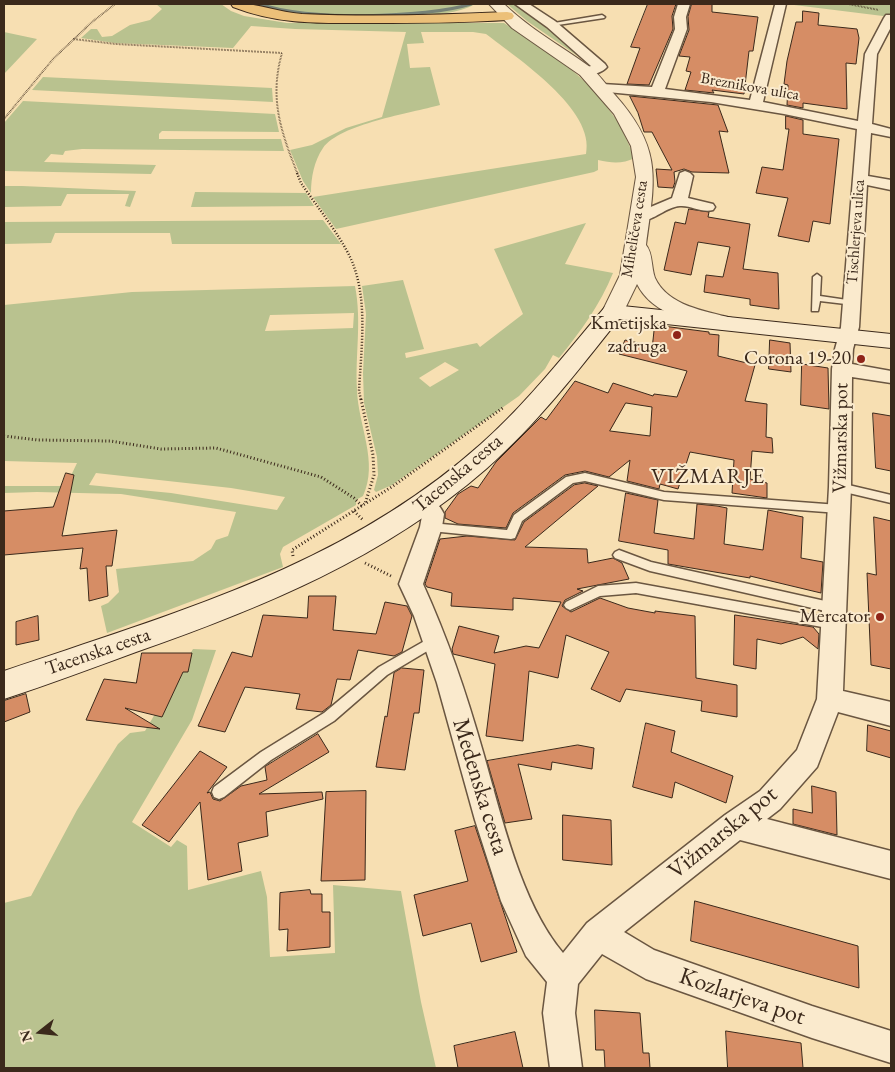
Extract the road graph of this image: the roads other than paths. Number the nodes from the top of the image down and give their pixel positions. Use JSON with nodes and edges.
{"nodes":[{"id":1,"x":238,"y":4,"type":"edge"},
{"id":2,"x":481,"y":4,"type":"edge"},
{"id":3,"x":521,"y":4,"type":"edge"},
{"id":4,"x":684,"y":4,"type":"edge"},
{"id":5,"x":781,"y":5,"type":"edge"},
{"id":6,"x":501,"y":10,"type":"edge"},
{"id":7,"x":466,"y":11,"type":"junction"},
{"id":8,"x":888,"y":15,"type":"road end"},
{"id":9,"x":602,"y":17,"type":"dead end"},
{"id":10,"x":402,"y":18,"type":"junction"},
{"id":11,"x":550,"y":24,"type":"junction"},
{"id":12,"x":586,"y":72,"type":"junction"},
{"id":13,"x":602,"y":88,"type":"junction"},
{"id":14,"x":658,"y":90,"type":"junction"},
{"id":15,"x":756,"y":104,"type":"junction"},
{"id":16,"x":864,"y":127,"type":"junction"},
{"id":17,"x":891,"y":133,"type":"edge"},
{"id":18,"x":684,"y":176,"type":"dead end"},
{"id":19,"x":860,"y":179,"type":"junction"},
{"id":20,"x":891,"y":185,"type":"edge"},
{"id":21,"x":678,"y":201,"type":"junction"},
{"id":22,"x":707,"y":207,"type":"dead end"},
{"id":23,"x":639,"y":225,"type":"junction"},
{"id":24,"x":817,"y":277,"type":"dead end"},
{"id":25,"x":816,"y":298,"type":"junction"},
{"id":26,"x":851,"y":303,"type":"junction"},
{"id":27,"x":815,"y":309,"type":"dead end"},
{"id":28,"x":613,"y":312,"type":"junction"},
{"id":29,"x":726,"y":324,"type":"junction"},
{"id":30,"x":847,"y":338,"type":"junction"},
{"id":31,"x":891,"y":341,"type":"edge"},
{"id":32,"x":842,"y":369,"type":"junction"},
{"id":33,"x":891,"y":377,"type":"edge"},
{"id":34,"x":840,"y":498,"type":"junction"},
{"id":35,"x":891,"y":498,"type":"edge"},
{"id":36,"x":428,"y":515,"type":"junction"},
{"id":37,"x":618,"y":555,"type":"dead end"},
{"id":38,"x":570,"y":605,"type":"dead end"},
{"id":39,"x":834,"y":616,"type":"junction"},
{"id":40,"x":435,"y":640,"type":"junction"},
{"id":41,"x":4,"y":685,"type":"edge"},
{"id":42,"x":830,"y":699,"type":"junction"},
{"id":43,"x":891,"y":714,"type":"edge"},
{"id":44,"x":219,"y":792,"type":"dead end"},
{"id":45,"x":735,"y":825,"type":"junction"},
{"id":46,"x":891,"y":865,"type":"edge"},
{"id":47,"x":598,"y":934,"type":"junction"},
{"id":48,"x":563,"y":978,"type":"junction"},
{"id":49,"x":891,"y":1047,"type":"edge"},
{"id":50,"x":566,"y":1068,"type":"edge"}],
"edges":[{"from":1,"to":10,"type":"highway"},
{"from":2,"to":7,"type":"highway"},
{"from":3,"to":11,"type":"street"},
{"from":4,"to":14,"type":"street"},
{"from":5,"to":15,"type":"street"},
{"from":6,"to":7,"type":"highway"},
{"from":6,"to":10,"type":"highway"},
{"from":6,"to":12,"type":"main road","name":"Miheličeva cesta"},
{"from":7,"to":10,"type":"highway"},
{"from":8,"to":16,"type":"street","name":"Tischlerjeva ulica"},
{"from":9,"to":11,"type":"lane"},
{"from":11,"to":12,"type":"street"},
{"from":12,"to":13,"type":"main road","name":"Miheličeva cesta"},
{"from":13,"to":14,"type":"street","name":"Breznikova ulica"},
{"from":13,"to":23,"type":"main road","name":"Miheličeva cesta"},
{"from":14,"to":15,"type":"street","name":"Breznikova ulica"},
{"from":15,"to":16,"type":"street","name":"Breznikova ulica"},
{"from":16,"to":17,"type":"street","name":"Breznikova ulica"},
{"from":16,"to":19,"type":"street","name":"Tischlerjeva ulica"},
{"from":18,"to":21,"type":"street"},
{"from":19,"to":20,"type":"street"},
{"from":19,"to":26,"type":"street","name":"Tischlerjeva ulica"},
{"from":21,"to":22,"type":"street"},
{"from":21,"to":23,"type":"street"},
{"from":23,"to":28,"type":"main road","name":"Miheličeva cesta"},
{"from":23,"to":29,"type":"main road"},
{"from":24,"to":25,"type":"lane"},
{"from":25,"to":26,"type":"lane"},
{"from":25,"to":27,"type":"lane"},
{"from":26,"to":30,"type":"street","name":"Tischlerjeva ulica"},
{"from":28,"to":29,"type":"main road"},
{"from":28,"to":36,"type":"main road","name":"Tacenska cesta"},
{"from":29,"to":30,"type":"main road"},
{"from":30,"to":31,"type":"main road"},
{"from":30,"to":32,"type":"street","name":"Vižmarska pot"},
{"from":32,"to":33,"type":"street"},
{"from":32,"to":34,"type":"street","name":"Vižmarska pot"},
{"from":34,"to":35,"type":"lane"},
{"from":34,"to":36,"type":"lane","name":"Vižmarska pot"},
{"from":34,"to":39,"type":"street","name":"Vižmarska pot"},
{"from":36,"to":40,"type":"street","name":"Medenska cesta"},
{"from":36,"to":41,"type":"main road","name":"Tacenska cesta"},
{"from":37,"to":39,"type":"lane"},
{"from":38,"to":39,"type":"lane"},
{"from":39,"to":42,"type":"street","name":"Vižmarska pot"},
{"from":40,"to":44,"type":"lane"},
{"from":40,"to":48,"type":"street","name":"Medenska cesta"},
{"from":42,"to":43,"type":"street"},
{"from":42,"to":45,"type":"street","name":"Vižmarska pot"},
{"from":45,"to":46,"type":"street"},
{"from":45,"to":47,"type":"street","name":"Vižmarska pot"},
{"from":47,"to":48,"type":"street","name":"Vižmarska pot"},
{"from":47,"to":49,"type":"street","name":"Kozlarjeva pot"},
{"from":48,"to":50,"type":"street"}]}
